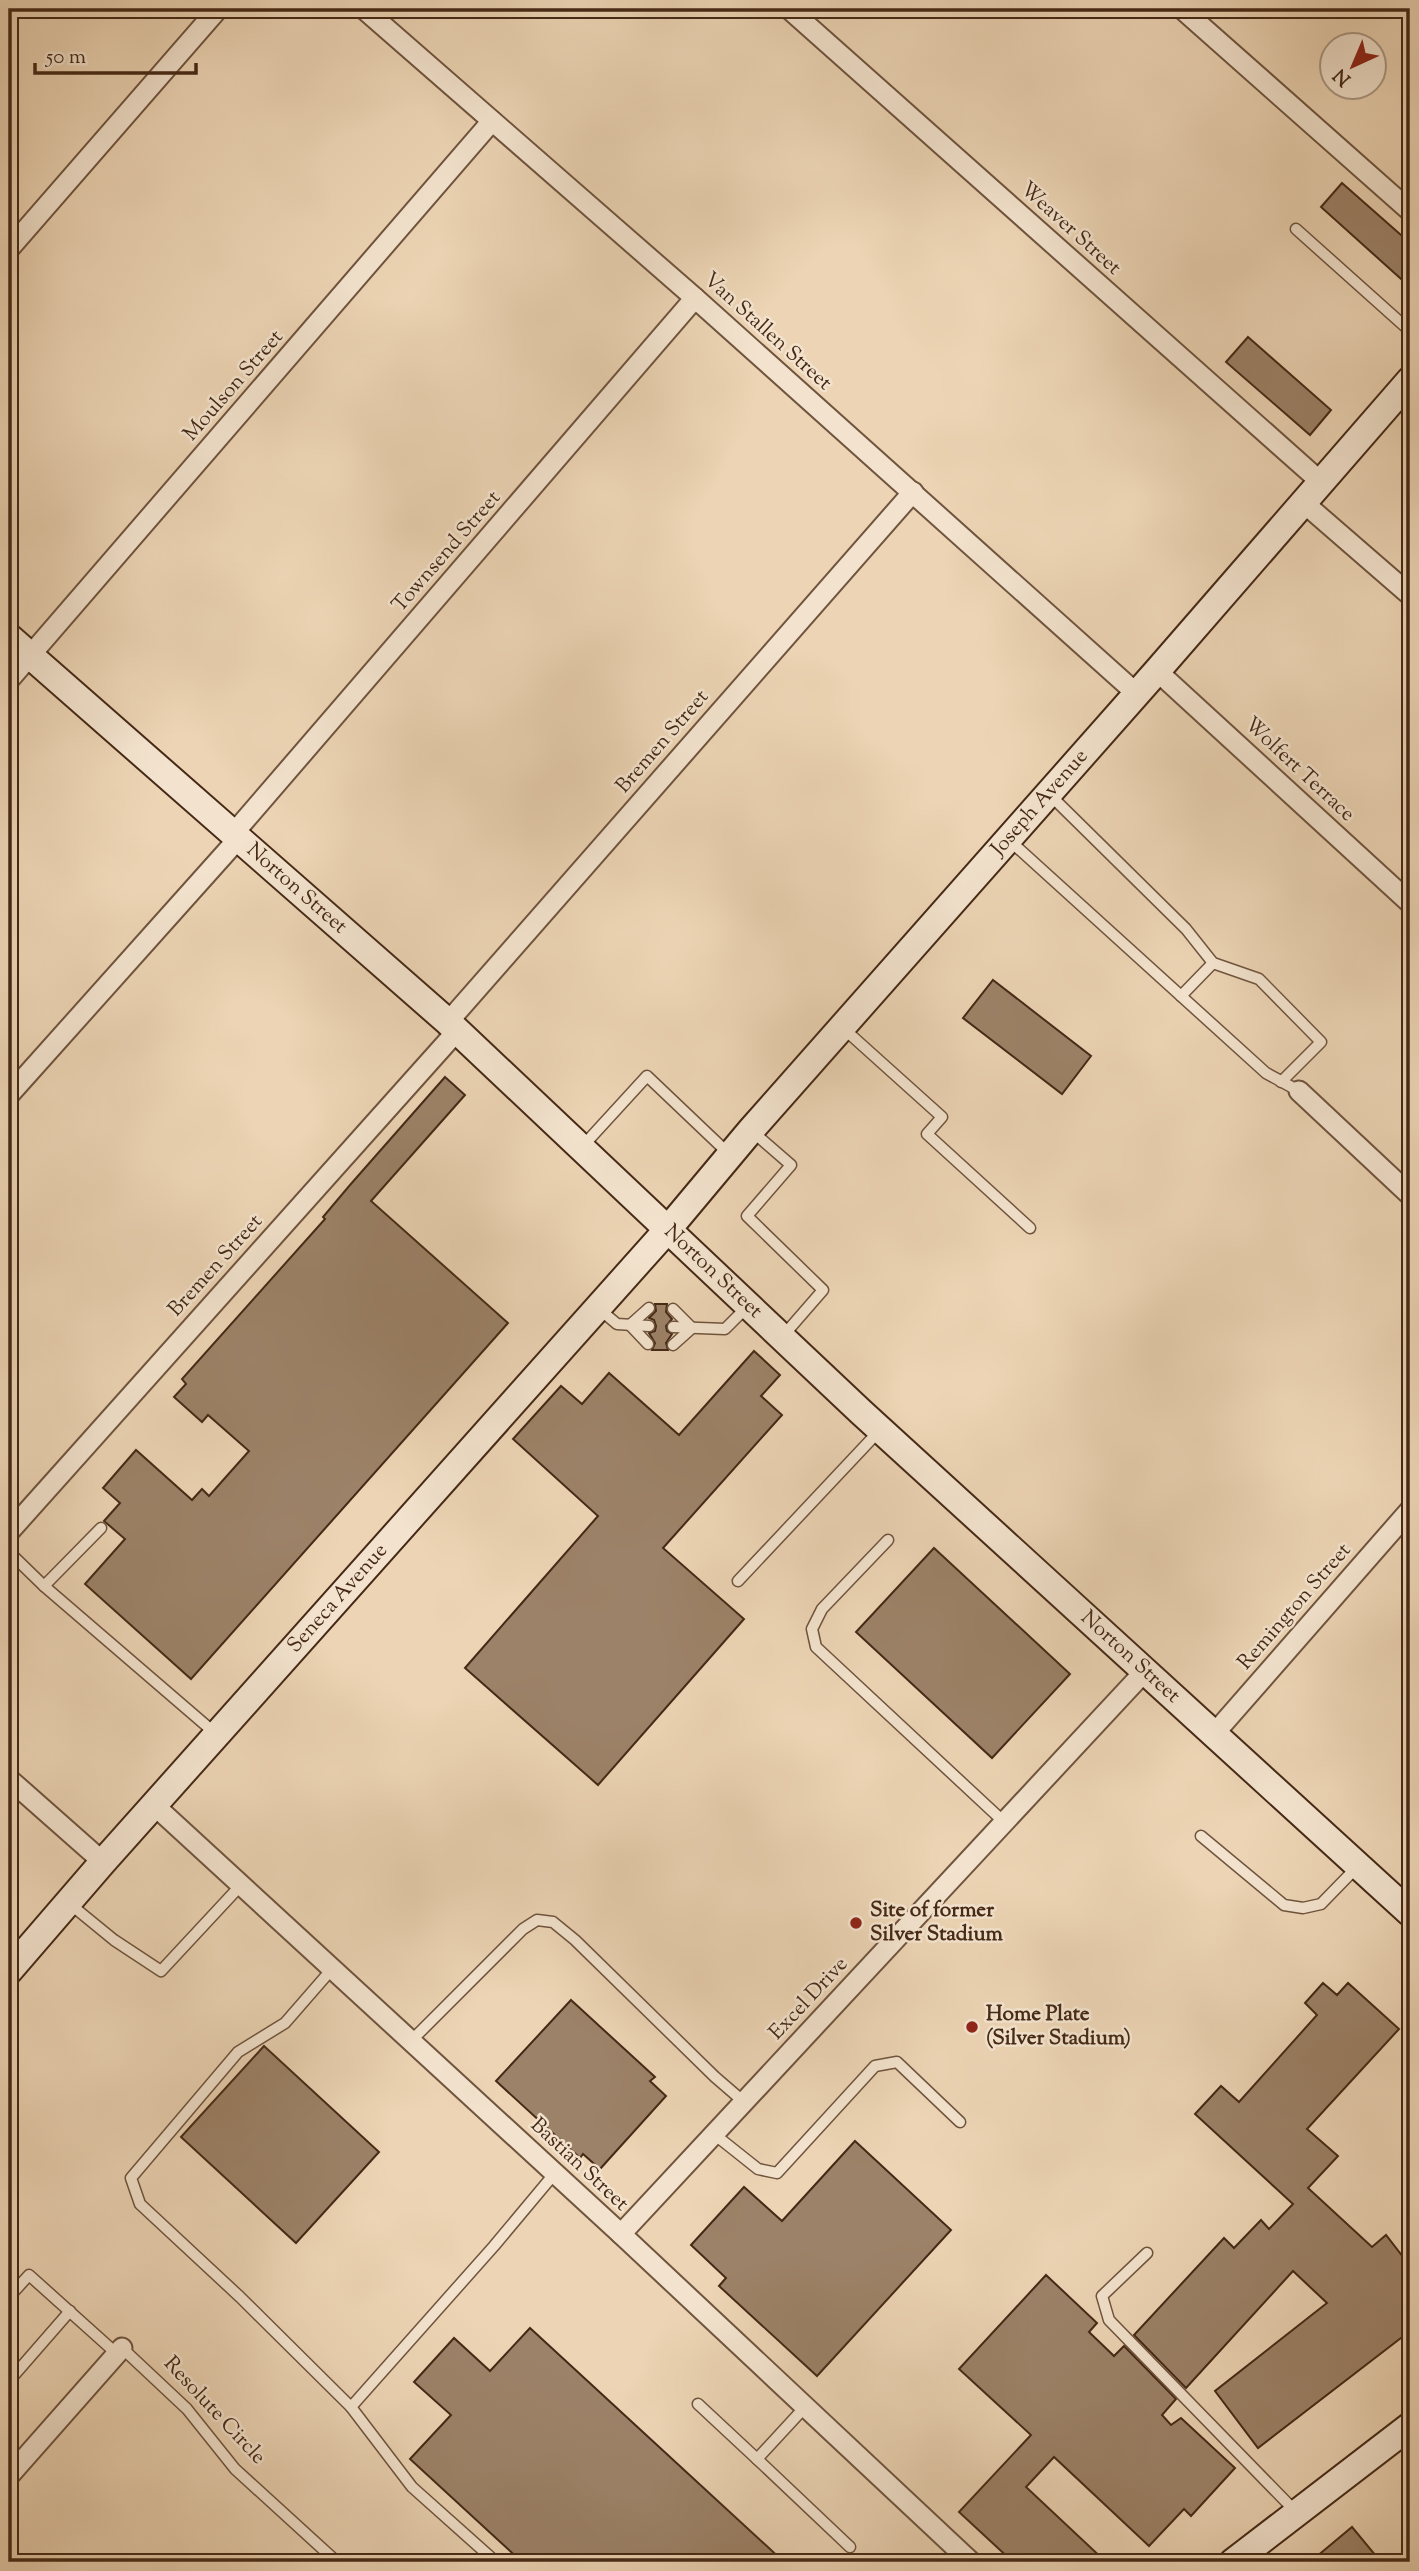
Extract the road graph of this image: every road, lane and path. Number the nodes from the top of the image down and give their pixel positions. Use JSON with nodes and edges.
{"nodes":[{"id":1,"x":218,"y":9,"type":"edge"},
{"id":2,"x":364,"y":9,"type":"edge"},
{"id":3,"x":789,"y":9,"type":"edge"},
{"id":4,"x":1182,"y":9,"type":"edge"},
{"id":5,"x":492,"y":121,"type":"junction"},
{"id":6,"x":1410,"y":211,"type":"edge"},
{"id":7,"x":1296,"y":229,"type":"dead end"},
{"id":8,"x":9,"y":248,"type":"edge"},
{"id":9,"x":695,"y":298,"type":"junction"},
{"id":10,"x":1410,"y":331,"type":"edge"},
{"id":11,"x":1410,"y":380,"type":"edge"},
{"id":12,"x":1322,"y":483,"type":"junction"},
{"id":13,"x":913,"y":492,"type":"junction"},
{"id":14,"x":1304,"y":503,"type":"junction"},
{"id":15,"x":1410,"y":595,"type":"edge"},
{"id":16,"x":9,"y":637,"type":"edge"},
{"id":17,"x":30,"y":656,"type":"junction"},
{"id":18,"x":1157,"y":671,"type":"junction"},
{"id":19,"x":9,"y":680,"type":"edge"},
{"id":20,"x":1136,"y":694,"type":"junction"},
{"id":21,"x":1049,"y":793,"type":"junction"},
{"id":22,"x":236,"y":836,"type":"junction"},
{"id":23,"x":1008,"y":840,"type":"junction"},
{"id":24,"x":1410,"y":903,"type":"edge"},
{"id":25,"x":1213,"y":963,"type":"junction"},
{"id":26,"x":1181,"y":996,"type":"junction"},
{"id":27,"x":452,"y":1026,"type":"junction"},
{"id":28,"x":842,"y":1027,"type":"junction"},
{"id":29,"x":1290,"y":1087,"type":"junction"},
{"id":30,"x":9,"y":1096,"type":"edge"},
{"id":31,"x":751,"y":1130,"type":"junction"},
{"id":32,"x":582,"y":1147,"type":"junction"},
{"id":33,"x":730,"y":1155,"type":"junction"},
{"id":34,"x":1410,"y":1195,"type":"edge"},
{"id":35,"x":669,"y":1228,"type":"junction"},
{"id":36,"x":1030,"y":1228,"type":"dead end"},
{"id":37,"x":749,"y":1305,"type":"junction"},
{"id":38,"x":598,"y":1307,"type":"junction"},
{"id":39,"x":649,"y":1308,"type":"dead end"},
{"id":40,"x":673,"y":1309,"type":"dead end"},
{"id":41,"x":630,"y":1325,"type":"junction"},
{"id":42,"x":649,"y":1326,"type":"dead end"},
{"id":43,"x":673,"y":1327,"type":"dead end"},
{"id":44,"x":692,"y":1328,"type":"junction"},
{"id":45,"x":782,"y":1337,"type":"junction"},
{"id":46,"x":648,"y":1344,"type":"dead end"},
{"id":47,"x":673,"y":1345,"type":"dead end"},
{"id":48,"x":881,"y":1429,"type":"junction"},
{"id":49,"x":1410,"y":1510,"type":"edge"},
{"id":50,"x":101,"y":1528,"type":"dead end"},
{"id":51,"x":9,"y":1532,"type":"edge"},
{"id":52,"x":888,"y":1539,"type":"dead end"},
{"id":53,"x":9,"y":1552,"type":"edge"},
{"id":54,"x":738,"y":1581,"type":"dead end"},
{"id":55,"x":44,"y":1586,"type":"junction"},
{"id":56,"x":1145,"y":1671,"type":"junction"},
{"id":57,"x":216,"y":1734,"type":"junction"},
{"id":58,"x":1214,"y":1734,"type":"junction"},
{"id":59,"x":9,"y":1779,"type":"edge"},
{"id":60,"x":154,"y":1805,"type":"junction"},
{"id":61,"x":1004,"y":1822,"type":"junction"},
{"id":62,"x":1201,"y":1836,"type":"dead end"},
{"id":63,"x":103,"y":1862,"type":"junction"},
{"id":64,"x":1358,"y":1865,"type":"junction"},
{"id":65,"x":241,"y":1885,"type":"junction"},
{"id":66,"x":67,"y":1903,"type":"junction"},
{"id":67,"x":1410,"y":1913,"type":"edge"},
{"id":68,"x":332,"y":1969,"type":"junction"},
{"id":69,"x":9,"y":1971,"type":"edge"},
{"id":70,"x":411,"y":2041,"type":"junction"},
{"id":71,"x":744,"y":2102,"type":"junction"},
{"id":72,"x":960,"y":2122,"type":"dead end"},
{"id":73,"x":714,"y":2134,"type":"junction"},
{"id":74,"x":555,"y":2174,"type":"junction"},
{"id":75,"x":621,"y":2234,"type":"junction"},
{"id":76,"x":1147,"y":2253,"type":"dead end"},
{"id":77,"x":9,"y":2297,"type":"edge"},
{"id":78,"x":70,"y":2311,"type":"junction"},
{"id":79,"x":119,"y":2351,"type":"junction"},
{"id":80,"x":9,"y":2381,"type":"edge"},
{"id":81,"x":698,"y":2404,"type":"dead end"},
{"id":82,"x":351,"y":2407,"type":"junction"},
{"id":83,"x":805,"y":2407,"type":"junction"},
{"id":84,"x":1410,"y":2426,"type":"edge"},
{"id":85,"x":757,"y":2459,"type":"junction"},
{"id":86,"x":9,"y":2476,"type":"edge"},
{"id":87,"x":1297,"y":2513,"type":"junction"},
{"id":88,"x":850,"y":2547,"type":"dead end"},
{"id":89,"x":337,"y":2562,"type":"edge"},
{"id":90,"x":496,"y":2562,"type":"edge"},
{"id":91,"x":971,"y":2562,"type":"edge"},
{"id":92,"x":1233,"y":2562,"type":"edge"}],
"edges":[{"from":1,"to":8,"type":"street"},
{"from":2,"to":5,"type":"street","name":"Van Stallen Street"},
{"from":3,"to":12,"type":"street","name":"Weaver Street"},
{"from":4,"to":6,"type":"street"},
{"from":5,"to":9,"type":"street","name":"Van Stallen Street"},
{"from":5,"to":17,"type":"street","name":"Moulson Street"},
{"from":7,"to":10,"type":"lane"},
{"from":9,"to":13,"type":"street","name":"Van Stallen Street"},
{"from":9,"to":22,"type":"street","name":"Townsend Street"},
{"from":11,"to":12,"type":"main road","name":"Joseph Avenue"},
{"from":12,"to":14,"type":"main road","name":"Joseph Avenue"},
{"from":13,"to":20,"type":"street","name":"Van Stallen Street"},
{"from":13,"to":27,"type":"street","name":"Bremen Street"},
{"from":14,"to":15,"type":"street"},
{"from":14,"to":18,"type":"main road","name":"Joseph Avenue"},
{"from":16,"to":17,"type":"main road","name":"Norton Street"},
{"from":17,"to":19,"type":"street","name":"Moulson Street"},
{"from":17,"to":22,"type":"main road","name":"Norton Street"},
{"from":18,"to":20,"type":"main road","name":"Joseph Avenue"},
{"from":18,"to":24,"type":"street","name":"Wolfert Terrace"},
{"from":20,"to":21,"type":"main road","name":"Joseph Avenue"},
{"from":21,"to":23,"type":"main road","name":"Joseph Avenue"},
{"from":21,"to":25,"type":"lane"},
{"from":22,"to":27,"type":"main road","name":"Norton Street"},
{"from":22,"to":30,"type":"street","name":"Townsend Street"},
{"from":23,"to":26,"type":"lane"},
{"from":23,"to":28,"type":"main road","name":"Joseph Avenue"},
{"from":25,"to":26,"type":"lane"},
{"from":25,"to":29,"type":"lane"},
{"from":26,"to":29,"type":"lane"},
{"from":27,"to":32,"type":"main road","name":"Norton Street"},
{"from":27,"to":51,"type":"street","name":"Bremen Street"},
{"from":28,"to":31,"type":"main road","name":"Joseph Avenue"},
{"from":28,"to":36,"type":"lane"},
{"from":29,"to":34,"type":"street"},
{"from":31,"to":33,"type":"main road","name":"Joseph Avenue"},
{"from":31,"to":45,"type":"lane"},
{"from":32,"to":33,"type":"lane"},
{"from":32,"to":35,"type":"main road","name":"Norton Street"},
{"from":33,"to":35,"type":"main road","name":"Joseph Avenue"},
{"from":35,"to":37,"type":"main road","name":"Norton Street"},
{"from":35,"to":38,"type":"main road","name":"Seneca Avenue"},
{"from":37,"to":44,"type":"lane"},
{"from":37,"to":45,"type":"main road","name":"Norton Street"},
{"from":38,"to":41,"type":"lane"},
{"from":38,"to":57,"type":"main road","name":"Seneca Avenue"},
{"from":39,"to":41,"type":"lane"},
{"from":40,"to":44,"type":"lane"},
{"from":41,"to":42,"type":"lane"},
{"from":41,"to":46,"type":"lane"},
{"from":43,"to":44,"type":"lane"},
{"from":44,"to":47,"type":"lane"},
{"from":45,"to":48,"type":"main road","name":"Norton Street"},
{"from":48,"to":54,"type":"lane"},
{"from":48,"to":56,"type":"main road","name":"Norton Street"},
{"from":49,"to":58,"type":"street","name":"Remington Street"},
{"from":50,"to":55,"type":"lane"},
{"from":52,"to":61,"type":"lane"},
{"from":53,"to":55,"type":"lane"},
{"from":55,"to":57,"type":"lane"},
{"from":56,"to":58,"type":"main road","name":"Norton Street"},
{"from":56,"to":61,"type":"street","name":"Excel Drive"},
{"from":57,"to":60,"type":"main road","name":"Seneca Avenue"},
{"from":58,"to":64,"type":"main road","name":"Norton Street"},
{"from":59,"to":63,"type":"street"},
{"from":60,"to":63,"type":"main road","name":"Seneca Avenue"},
{"from":60,"to":65,"type":"street","name":"Bastian Street"},
{"from":61,"to":71,"type":"street","name":"Excel Drive"},
{"from":62,"to":64,"type":"lane"},
{"from":63,"to":66,"type":"main road","name":"Seneca Avenue"},
{"from":64,"to":67,"type":"main road","name":"Norton Street"},
{"from":65,"to":66,"type":"lane"},
{"from":65,"to":68,"type":"street","name":"Bastian Street"},
{"from":66,"to":69,"type":"main road","name":"Seneca Avenue"},
{"from":68,"to":70,"type":"street","name":"Bastian Street"},
{"from":68,"to":82,"type":"lane"},
{"from":70,"to":71,"type":"lane"},
{"from":70,"to":74,"type":"street","name":"Bastian Street"},
{"from":71,"to":73,"type":"street","name":"Excel Drive"},
{"from":72,"to":73,"type":"lane"},
{"from":73,"to":75,"type":"street","name":"Excel Drive"},
{"from":74,"to":75,"type":"street","name":"Bastian Street"},
{"from":74,"to":82,"type":"lane"},
{"from":75,"to":83,"type":"street","name":"Bastian Street"},
{"from":76,"to":87,"type":"lane"},
{"from":77,"to":78,"type":"lane","name":"Resolute Circle"},
{"from":78,"to":79,"type":"lane","name":"Resolute Circle"},
{"from":78,"to":80,"type":"lane"},
{"from":79,"to":86,"type":"street"},
{"from":79,"to":89,"type":"lane","name":"Resolute Circle"},
{"from":81,"to":85,"type":"lane"},
{"from":82,"to":90,"type":"lane"},
{"from":83,"to":85,"type":"lane"},
{"from":83,"to":91,"type":"street","name":"Bastian Street"},
{"from":84,"to":87,"type":"main road"},
{"from":85,"to":88,"type":"lane"},
{"from":87,"to":92,"type":"main road"}]}
